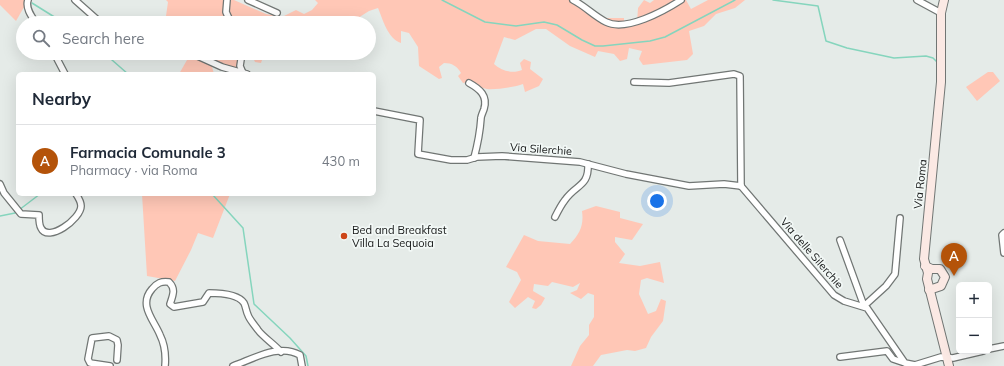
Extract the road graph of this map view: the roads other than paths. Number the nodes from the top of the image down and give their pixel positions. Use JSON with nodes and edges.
{"nodes":[{"id":1,"x":28,"y":0,"type":"edge"},
{"id":2,"x":227,"y":0,"type":"edge"},
{"id":3,"x":248,"y":0,"type":"edge"},
{"id":4,"x":573,"y":0,"type":"edge"},
{"id":5,"x":681,"y":0,"type":"edge"},
{"id":6,"x":916,"y":0,"type":"edge"},
{"id":7,"x":944,"y":0,"type":"edge"},
{"id":8,"x":77,"y":1,"type":"edge"},
{"id":9,"x":277,"y":12,"type":"dead end"},
{"id":10,"x":941,"y":13,"type":"junction"},
{"id":11,"x":31,"y":16,"type":"edge"},
{"id":12,"x":93,"y":16,"type":"edge"},
{"id":13,"x":228,"y":16,"type":"edge"},
{"id":14,"x":58,"y":60,"type":"edge"},
{"id":15,"x":205,"y":60,"type":"edge"},
{"id":16,"x":241,"y":60,"type":"edge"},
{"id":17,"x":64,"y":72,"type":"edge"},
{"id":18,"x":242,"y":72,"type":"edge"},
{"id":19,"x":244,"y":72,"type":"edge"},
{"id":20,"x":634,"y":82,"type":"dead end"},
{"id":21,"x":469,"y":83,"type":"dead end"},
{"id":22,"x":376,"y":111,"type":"edge"},
{"id":23,"x":474,"y":158,"type":"junction"},
{"id":24,"x":588,"y":164,"type":"junction"},
{"id":25,"x":0,"y":184,"type":"edge"},
{"id":26,"x":741,"y":186,"type":"junction"},
{"id":27,"x":77,"y":196,"type":"edge"},
{"id":28,"x":555,"y":217,"type":"dead end"},
{"id":29,"x":900,"y":218,"type":"dead end"},
{"id":30,"x":1004,"y":233,"type":"edge"},
{"id":31,"x":840,"y":240,"type":"dead end"},
{"id":32,"x":1004,"y":250,"type":"edge"},
{"id":33,"x":1004,"y":253,"type":"edge"},
{"id":34,"x":928,"y":269,"type":"junction"},
{"id":35,"x":931,"y":287,"type":"junction"},
{"id":36,"x":864,"y":306,"type":"junction"},
{"id":37,"x":1004,"y":346,"type":"edge"},
{"id":38,"x":992,"y":349,"type":"edge"},
{"id":39,"x":281,"y":352,"type":"junction"},
{"id":40,"x":970,"y":354,"type":"edge"},
{"id":41,"x":840,"y":357,"type":"dead end"},
{"id":42,"x":117,"y":360,"type":"dead end"},
{"id":43,"x":948,"y":362,"type":"edge"},
{"id":44,"x":905,"y":363,"type":"junction"},
{"id":45,"x":924,"y":364,"type":"edge"},
{"id":46,"x":110,"y":366,"type":"edge"},
{"id":47,"x":165,"y":366,"type":"edge"},
{"id":48,"x":234,"y":366,"type":"edge"},
{"id":49,"x":302,"y":366,"type":"edge"},
{"id":50,"x":913,"y":366,"type":"edge"}],
"edges":[{"from":1,"to":11,"type":"street"},
{"from":2,"to":13,"type":"street"},
{"from":3,"to":9,"type":"street"},
{"from":4,"to":5,"type":"street"},
{"from":6,"to":10,"type":"street"},
{"from":7,"to":10,"type":"street","name":"Via Roma"},
{"from":8,"to":12,"type":"street"},
{"from":10,"to":34,"type":"street","name":"Via Roma"},
{"from":14,"to":17,"type":"street"},
{"from":15,"to":18,"type":"street"},
{"from":16,"to":19,"type":"street"},
{"from":20,"to":26,"type":"street"},
{"from":21,"to":23,"type":"street"},
{"from":22,"to":23,"type":"street","name":"Via Silerchie"},
{"from":23,"to":24,"type":"street","name":"Via Silerchie"},
{"from":24,"to":26,"type":"street","name":"Via Silerchie"},
{"from":24,"to":28,"type":"street"},
{"from":25,"to":27,"type":"street"},
{"from":26,"to":36,"type":"street","name":"Via delle Silerchie"},
{"from":29,"to":36,"type":"street"},
{"from":30,"to":32,"type":"street"},
{"from":31,"to":36,"type":"street"},
{"from":32,"to":33,"type":"street"},
{"from":34,"to":35,"type":"street","name":"Via Roma"},
{"from":34,"to":35,"type":"street"},
{"from":35,"to":43,"type":"street","name":"Via Roma"},
{"from":36,"to":44,"type":"street"},
{"from":37,"to":38,"type":"street"},
{"from":39,"to":47,"type":"street"},
{"from":39,"to":48,"type":"street"},
{"from":39,"to":49,"type":"street"},
{"from":40,"to":43,"type":"street"},
{"from":41,"to":44,"type":"street"},
{"from":42,"to":46,"type":"street"},
{"from":43,"to":45,"type":"street"},
{"from":44,"to":50,"type":"street"},
{"from":45,"to":50,"type":"street"}]}
